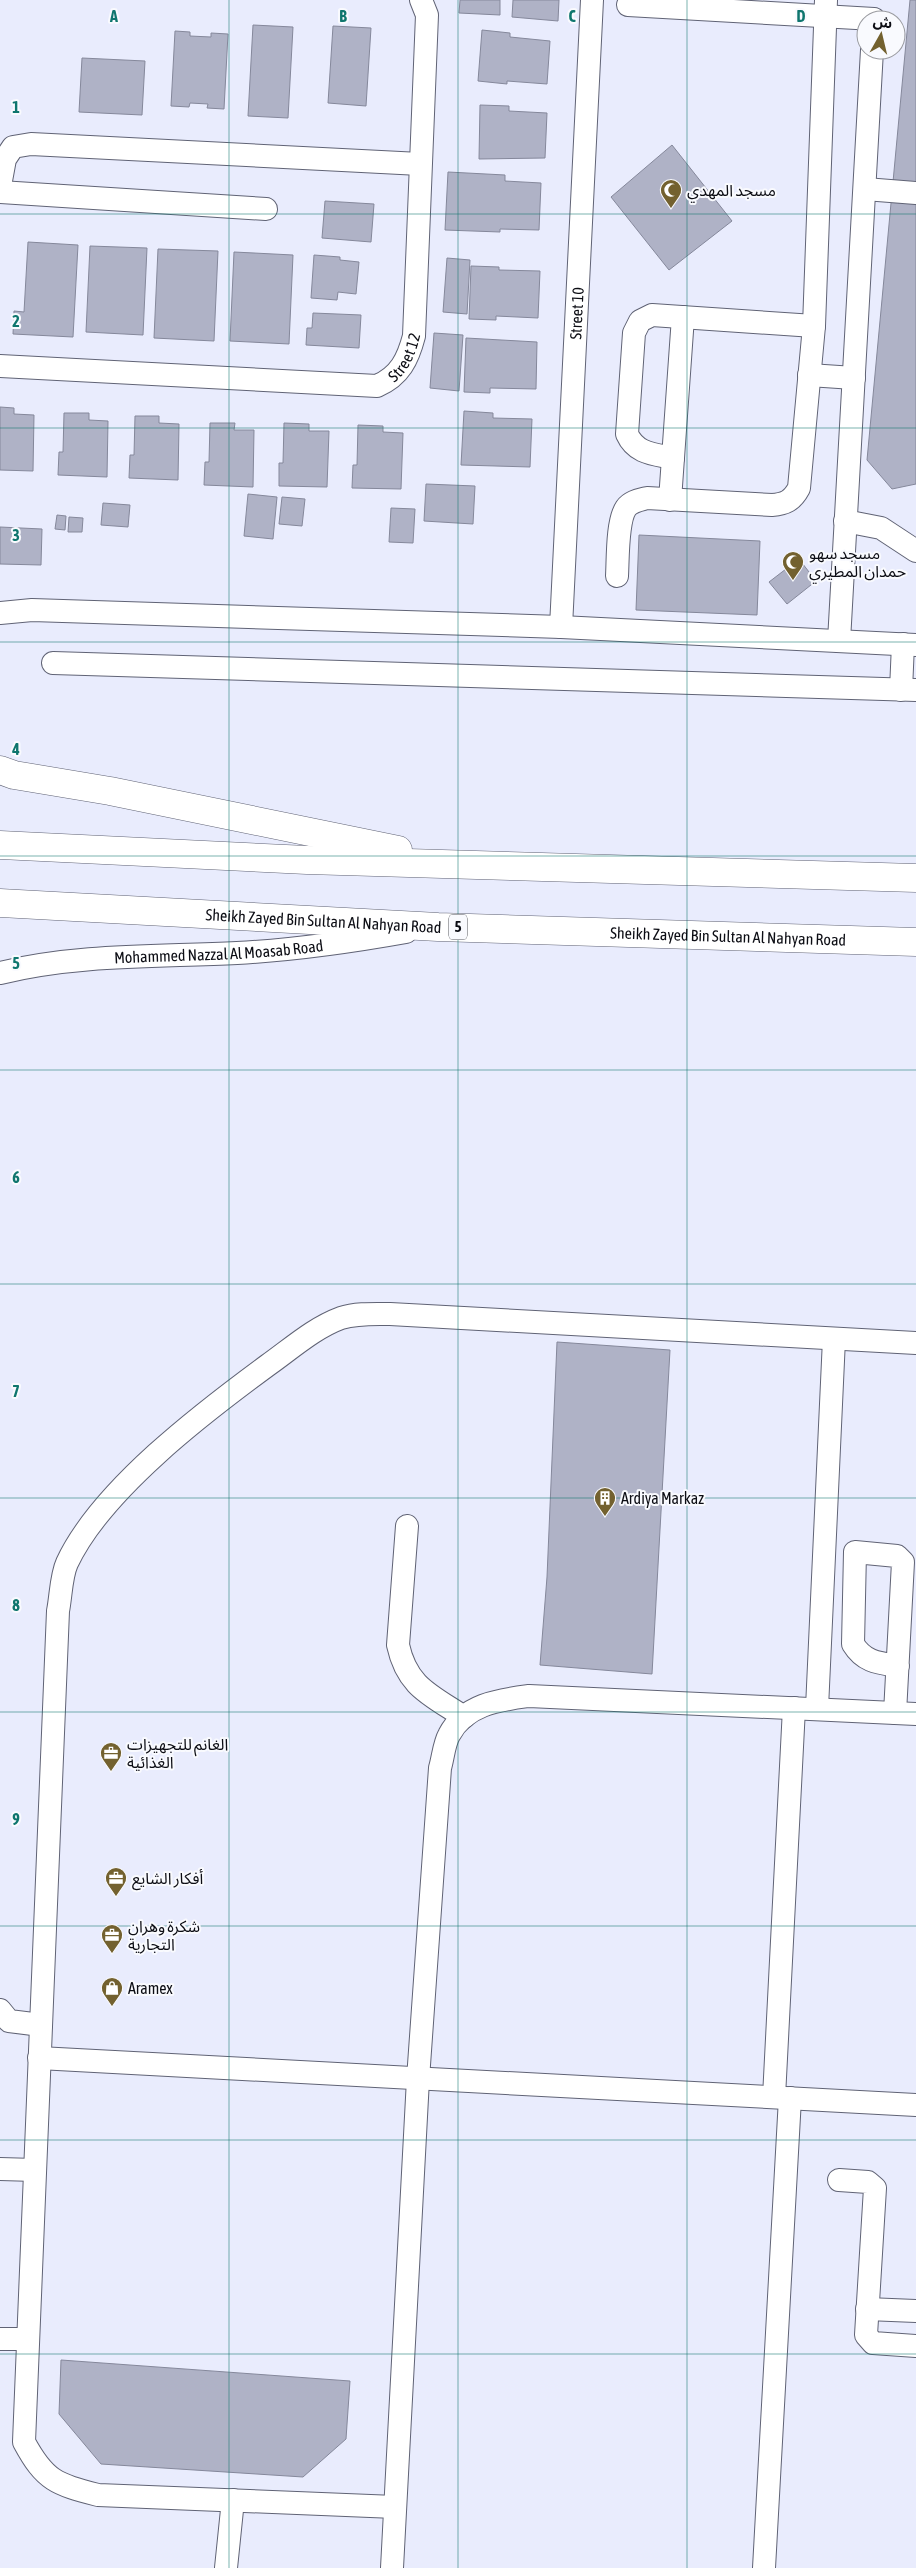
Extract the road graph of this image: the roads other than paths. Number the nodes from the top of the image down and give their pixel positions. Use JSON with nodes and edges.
{"nodes":[{"id":1,"x":421,"y":0,"type":"edge"},
{"id":2,"x":592,"y":0,"type":"edge"},
{"id":3,"x":628,"y":5,"type":"dead end"},
{"id":4,"x":826,"y":8,"type":"edge"},
{"id":5,"x":856,"y":11,"type":"edge"},
{"id":6,"x":871,"y":60,"type":"edge"},
{"id":7,"x":420,"y":164,"type":"junction"},
{"id":8,"x":0,"y":186,"type":"edge"},
{"id":9,"x":864,"y":189,"type":"junction"},
{"id":10,"x":0,"y":192,"type":"edge"},
{"id":11,"x":916,"y":193,"type":"edge"},
{"id":12,"x":266,"y":208,"type":"dead end"},
{"id":13,"x":683,"y":317,"type":"junction"},
{"id":14,"x":814,"y":326,"type":"junction"},
{"id":15,"x":0,"y":366,"type":"edge"},
{"id":16,"x":809,"y":375,"type":"junction"},
{"id":17,"x":854,"y":378,"type":"junction"},
{"id":18,"x":673,"y":458,"type":"junction"},
{"id":19,"x":670,"y":500,"type":"junction"},
{"id":20,"x":845,"y":521,"type":"junction"},
{"id":21,"x":916,"y":551,"type":"edge"},
{"id":22,"x":617,"y":576,"type":"dead end"},
{"id":23,"x":0,"y":598,"type":"edge"},
{"id":24,"x":32,"y":610,"type":"junction"},
{"id":25,"x":0,"y":613,"type":"edge"},
{"id":26,"x":561,"y":628,"type":"junction"},
{"id":27,"x":839,"y":641,"type":"junction"},
{"id":28,"x":910,"y":644,"type":"edge"},
{"id":29,"x":53,"y":662,"type":"dead end"},
{"id":30,"x":909,"y":690,"type":"edge"},
{"id":31,"x":0,"y":770,"type":"edge"},
{"id":32,"x":0,"y":783,"type":"edge"},
{"id":33,"x":110,"y":791,"type":"junction"},
{"id":34,"x":0,"y":845,"type":"edge"},
{"id":35,"x":470,"y":865,"type":"junction"},
{"id":36,"x":916,"y":878,"type":"edge"},
{"id":37,"x":0,"y":903,"type":"edge"},
{"id":38,"x":438,"y":927,"type":"junction"},
{"id":39,"x":916,"y":942,"type":"edge"},
{"id":40,"x":0,"y":974,"type":"edge"},
{"id":41,"x":834,"y":1339,"type":"junction"},
{"id":42,"x":916,"y":1343,"type":"edge"},
{"id":43,"x":407,"y":1526,"type":"dead end"},
{"id":44,"x":824,"y":1549,"type":"junction"},
{"id":45,"x":856,"y":1552,"type":"junction"},
{"id":46,"x":898,"y":1666,"type":"junction"},
{"id":47,"x":794,"y":1708,"type":"junction"},
{"id":48,"x":817,"y":1708,"type":"junction"},
{"id":49,"x":906,"y":1714,"type":"edge"},
{"id":50,"x":464,"y":1717,"type":"junction"},
{"id":51,"x":0,"y":2010,"type":"edge"},
{"id":52,"x":41,"y":2030,"type":"junction"},
{"id":53,"x":0,"y":2034,"type":"edge"},
{"id":54,"x":40,"y":2058,"type":"junction"},
{"id":55,"x":418,"y":2079,"type":"junction"},
{"id":56,"x":782,"y":2098,"type":"junction"},
{"id":57,"x":916,"y":2105,"type":"edge"},
{"id":58,"x":0,"y":2169,"type":"edge"},
{"id":59,"x":35,"y":2170,"type":"junction"},
{"id":60,"x":839,"y":2180,"type":"dead end"},
{"id":61,"x":867,"y":2309,"type":"junction"},
{"id":62,"x":916,"y":2311,"type":"edge"},
{"id":63,"x":0,"y":2339,"type":"edge"},
{"id":64,"x":28,"y":2340,"type":"junction"},
{"id":65,"x":916,"y":2346,"type":"edge"},
{"id":66,"x":232,"y":2500,"type":"junction"},
{"id":67,"x":395,"y":2507,"type":"junction"},
{"id":68,"x":226,"y":2568,"type":"edge"},
{"id":69,"x":392,"y":2568,"type":"edge"},
{"id":70,"x":764,"y":2568,"type":"edge"}],
"edges":[{"from":1,"to":7,"type":"street","name":"Street 12"},
{"from":2,"to":26,"type":"street","name":"Street 10"},
{"from":3,"to":4,"type":"street"},
{"from":4,"to":5,"type":"street"},
{"from":4,"to":14,"type":"street"},
{"from":6,"to":9,"type":"street"},
{"from":7,"to":8,"type":"street"},
{"from":7,"to":15,"type":"street","name":"Street 12"},
{"from":9,"to":11,"type":"street"},
{"from":9,"to":17,"type":"street"},
{"from":10,"to":12,"type":"street"},
{"from":13,"to":14,"type":"street"},
{"from":13,"to":18,"type":"street"},
{"from":13,"to":18,"type":"street"},
{"from":14,"to":16,"type":"street"},
{"from":16,"to":17,"type":"street"},
{"from":16,"to":19,"type":"street"},
{"from":17,"to":20,"type":"street"},
{"from":18,"to":19,"type":"street"},
{"from":19,"to":22,"type":"street"},
{"from":20,"to":21,"type":"street"},
{"from":20,"to":27,"type":"street"},
{"from":23,"to":24,"type":"street"},
{"from":24,"to":25,"type":"street"},
{"from":24,"to":26,"type":"street"},
{"from":26,"to":27,"type":"street"},
{"from":27,"to":28,"type":"street"},
{"from":28,"to":30,"type":"street"},
{"from":29,"to":30,"type":"street"},
{"from":31,"to":33,"type":"highway"},
{"from":32,"to":33,"type":"highway"},
{"from":33,"to":35,"type":"highway"},
{"from":34,"to":35,"type":"highway"},
{"from":35,"to":36,"type":"highway"},
{"from":37,"to":38,"type":"highway","name":"Sheikh Zayed Bin Sultan Al Nahyan Road","number":"5"},
{"from":38,"to":39,"type":"highway","name":"Sheikh Zayed Bin Sultan Al Nahyan Road","number":"5"},
{"from":38,"to":40,"type":"street","name":"Mohammed Nazzal Al Moasab Road"},
{"from":41,"to":42,"type":"street"},
{"from":41,"to":44,"type":"street"},
{"from":41,"to":52,"type":"street"},
{"from":43,"to":50,"type":"street"},
{"from":44,"to":45,"type":"street"},
{"from":44,"to":48,"type":"street"},
{"from":45,"to":46,"type":"street"},
{"from":45,"to":46,"type":"street"},
{"from":46,"to":49,"type":"street"},
{"from":47,"to":48,"type":"street"},
{"from":47,"to":50,"type":"street"},
{"from":47,"to":56,"type":"street"},
{"from":48,"to":49,"type":"street"},
{"from":50,"to":55,"type":"street"},
{"from":51,"to":52,"type":"street"},
{"from":52,"to":53,"type":"street"},
{"from":52,"to":54,"type":"street"},
{"from":54,"to":55,"type":"street"},
{"from":54,"to":59,"type":"street"},
{"from":55,"to":56,"type":"street"},
{"from":55,"to":67,"type":"street"},
{"from":56,"to":57,"type":"street"},
{"from":56,"to":70,"type":"street"},
{"from":58,"to":59,"type":"street"},
{"from":59,"to":64,"type":"street"},
{"from":60,"to":61,"type":"street"},
{"from":61,"to":62,"type":"street"},
{"from":61,"to":65,"type":"street"},
{"from":63,"to":64,"type":"street"},
{"from":64,"to":66,"type":"street"},
{"from":66,"to":67,"type":"street"},
{"from":66,"to":68,"type":"street"},
{"from":67,"to":69,"type":"street"}]}
